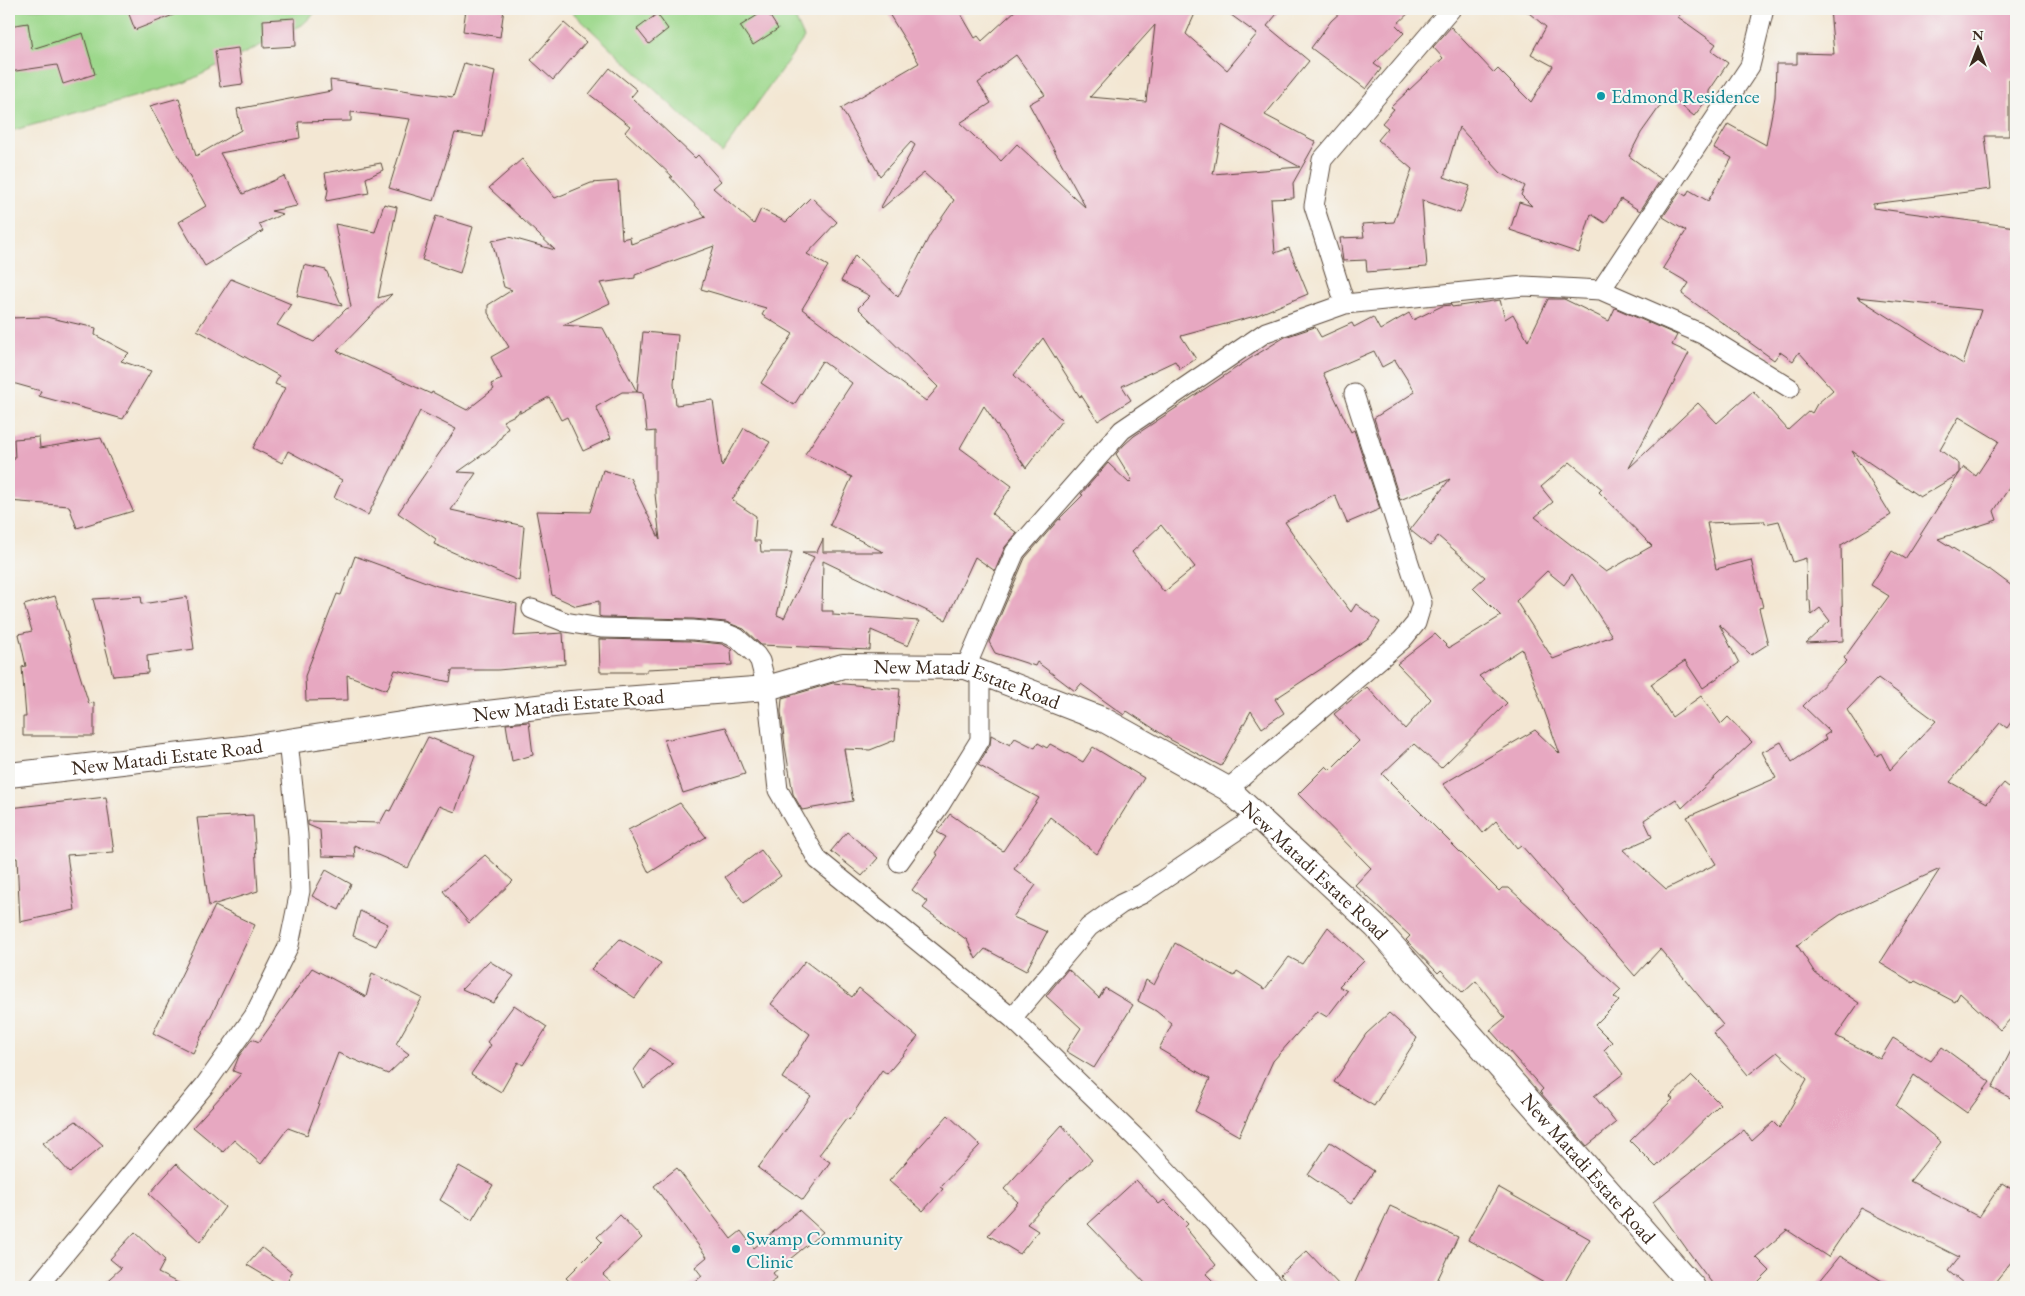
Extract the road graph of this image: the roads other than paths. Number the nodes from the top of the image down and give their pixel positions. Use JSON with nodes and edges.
{"nodes":[{"id":1,"x":1452,"y":9,"type":"edge"},
{"id":2,"x":1764,"y":9,"type":"edge"},
{"id":3,"x":1601,"y":290,"type":"junction"},
{"id":4,"x":1345,"y":304,"type":"junction"},
{"id":5,"x":1790,"y":388,"type":"dead end"},
{"id":6,"x":1354,"y":394,"type":"dead end"},
{"id":7,"x":532,"y":609,"type":"dead end"},
{"id":8,"x":973,"y":670,"type":"junction"},
{"id":9,"x":767,"y":688,"type":"junction"},
{"id":10,"x":288,"y":741,"type":"junction"},
{"id":11,"x":9,"y":776,"type":"edge"},
{"id":12,"x":1228,"y":788,"type":"junction"},
{"id":13,"x":1258,"y":816,"type":"junction"},
{"id":14,"x":899,"y":862,"type":"dead end"},
{"id":15,"x":1012,"y":1018,"type":"junction"},
{"id":16,"x":37,"y":1287,"type":"edge"},
{"id":17,"x":1274,"y":1287,"type":"edge"},
{"id":18,"x":1691,"y":1287,"type":"edge"}],
"edges":[{"from":1,"to":4,"type":"street"},
{"from":2,"to":3,"type":"street"},
{"from":3,"to":4,"type":"street"},
{"from":3,"to":5,"type":"street"},
{"from":4,"to":8,"type":"street"},
{"from":6,"to":12,"type":"street"},
{"from":7,"to":9,"type":"street"},
{"from":8,"to":9,"type":"street","name":"New Matadi Estate Road"},
{"from":8,"to":12,"type":"street","name":"New Matadi Estate Road"},
{"from":8,"to":14,"type":"street"},
{"from":9,"to":10,"type":"street","name":"New Matadi Estate Road"},
{"from":9,"to":15,"type":"street"},
{"from":10,"to":11,"type":"street","name":"New Matadi Estate Road"},
{"from":10,"to":16,"type":"street"},
{"from":12,"to":13,"type":"street","name":"New Matadi Estate Road"},
{"from":13,"to":15,"type":"street"},
{"from":13,"to":18,"type":"street","name":"New Matadi Estate Road"},
{"from":15,"to":17,"type":"street"}]}
